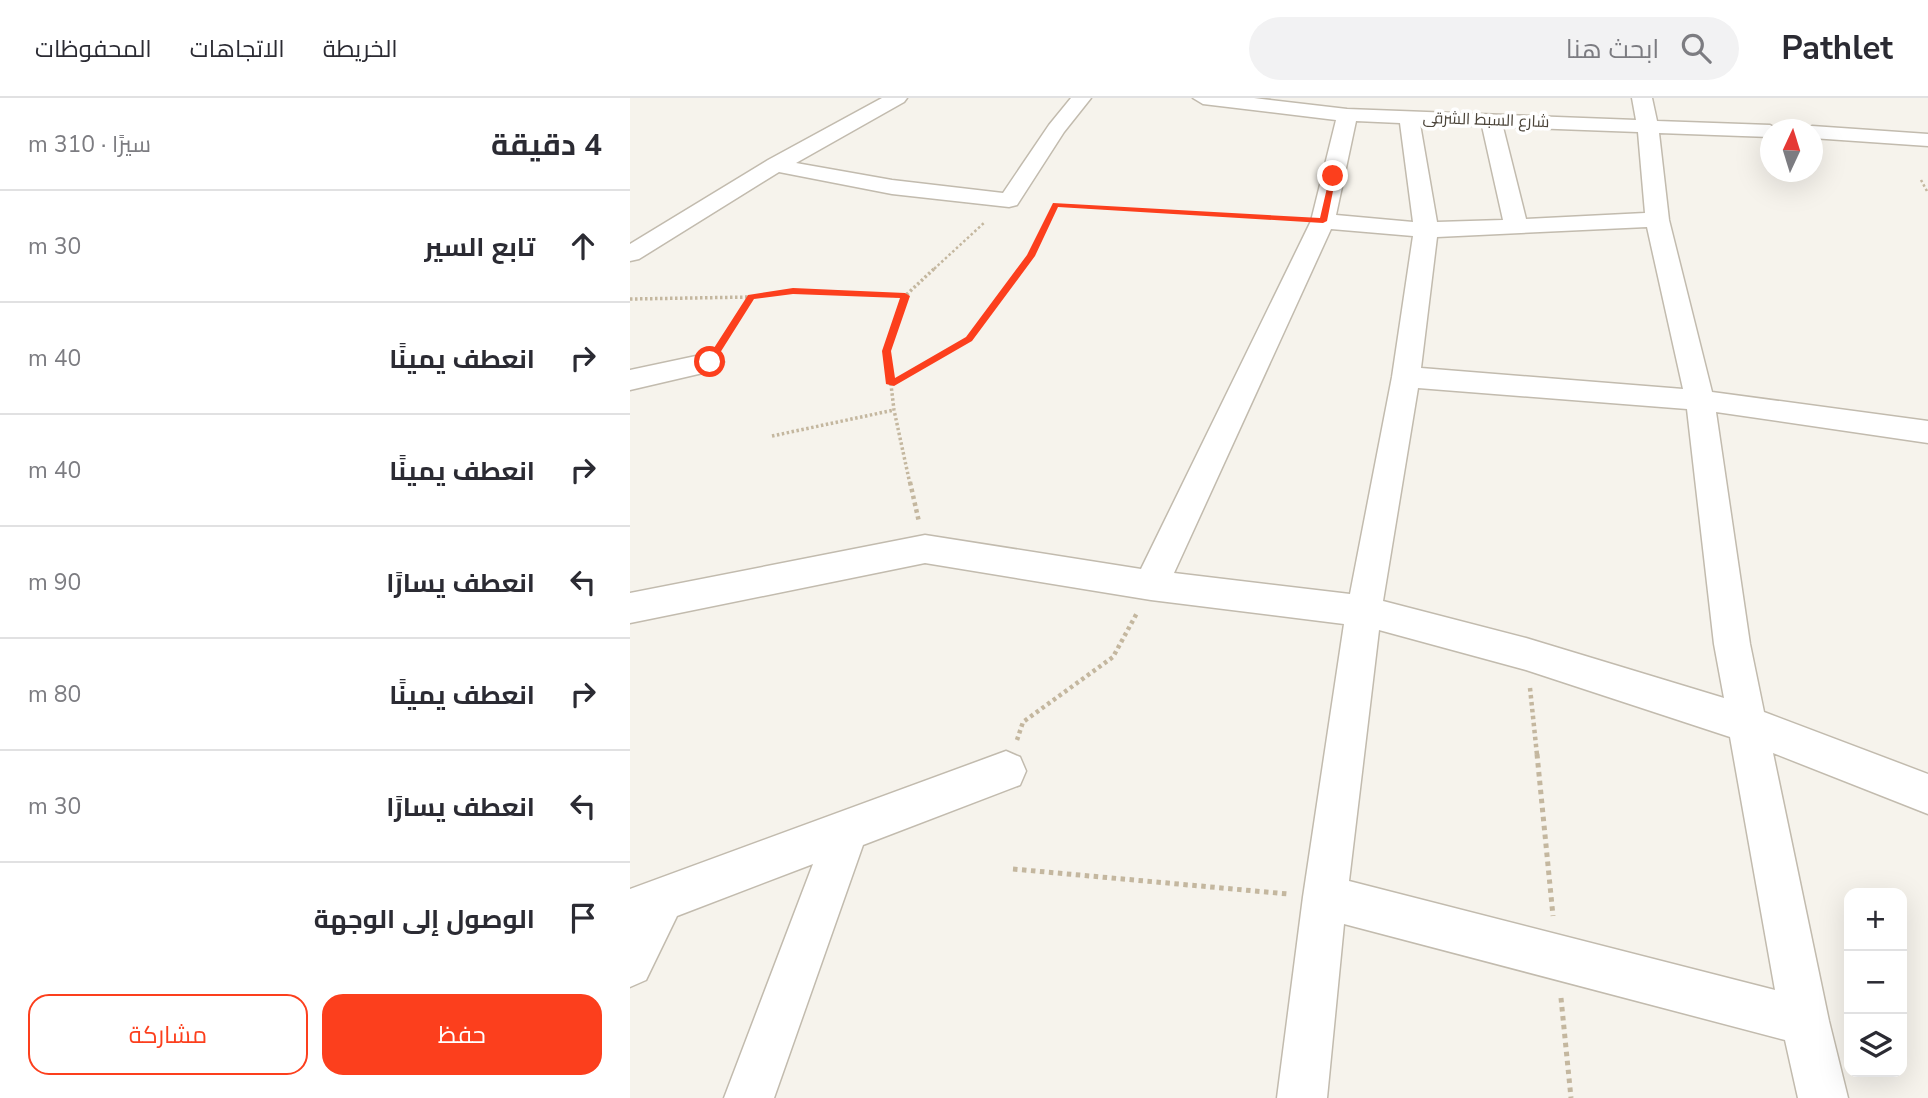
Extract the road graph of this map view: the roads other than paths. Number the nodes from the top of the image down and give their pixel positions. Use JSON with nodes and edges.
{"nodes":[{"id":1,"x":897,"y":98,"type":"edge"},
{"id":2,"x":1081,"y":98,"type":"edge"},
{"id":3,"x":1205,"y":98,"type":"edge"},
{"id":4,"x":1645,"y":112,"type":"edge"},
{"id":5,"x":1347,"y":116,"type":"junction"},
{"id":6,"x":1409,"y":118,"type":"junction"},
{"id":7,"x":1491,"y":120,"type":"junction"},
{"id":8,"x":1760,"y":129,"type":"edge"},
{"id":9,"x":1823,"y":133,"type":"edge"},
{"id":10,"x":1928,"y":140,"type":"edge"},
{"id":11,"x":776,"y":165,"type":"junction"},
{"id":12,"x":1657,"y":220,"type":"junction"},
{"id":13,"x":1323,"y":221,"type":"junction"},
{"id":14,"x":1516,"y":225,"type":"junction"},
{"id":15,"x":1426,"y":230,"type":"junction"},
{"id":16,"x":630,"y":254,"type":"edge"},
{"id":17,"x":710,"y":362,"type":"road end"},
{"id":18,"x":1406,"y":377,"type":"junction"},
{"id":19,"x":630,"y":380,"type":"edge"},
{"id":20,"x":1700,"y":400,"type":"junction"},
{"id":21,"x":1928,"y":432,"type":"edge"},
{"id":22,"x":1152,"y":585,"type":"junction"},
{"id":23,"x":630,"y":608,"type":"edge"},
{"id":24,"x":1364,"y":611,"type":"junction"},
{"id":25,"x":1747,"y":724,"type":"junction"},
{"id":26,"x":1006,"y":771,"type":"road end"},
{"id":27,"x":1928,"y":794,"type":"edge"},
{"id":28,"x":848,"y":828,"type":"junction"},
{"id":29,"x":1325,"y":897,"type":"junction"},
{"id":30,"x":645,"y":906,"type":"edge"},
{"id":31,"x":630,"y":964,"type":"edge"},
{"id":32,"x":1805,"y":1021,"type":"junction"},
{"id":33,"x":749,"y":1098,"type":"edge"},
{"id":34,"x":1302,"y":1098,"type":"edge"},
{"id":35,"x":1824,"y":1098,"type":"edge"}],
"edges":[{"from":1,"to":11,"type":"street"},
{"from":2,"to":11,"type":"street"},
{"from":3,"to":5,"type":"street","name":"شارع السبط الشرقى"},
{"from":4,"to":7,"type":"street","name":"شارع السبط الشرقى"},
{"from":4,"to":8,"type":"street","name":"شارع السبط الشرقى"},
{"from":4,"to":12,"type":"street"},
{"from":5,"to":6,"type":"street","name":"شارع السبط الشرقى"},
{"from":5,"to":13,"type":"street"},
{"from":6,"to":7,"type":"street","name":"شارع السبط الشرقى"},
{"from":6,"to":15,"type":"street"},
{"from":7,"to":14,"type":"street"},
{"from":9,"to":10,"type":"street"},
{"from":11,"to":16,"type":"street"},
{"from":12,"to":14,"type":"street"},
{"from":12,"to":20,"type":"street"},
{"from":13,"to":15,"type":"street"},
{"from":13,"to":22,"type":"street"},
{"from":14,"to":15,"type":"street"},
{"from":15,"to":18,"type":"street"},
{"from":17,"to":19,"type":"street"},
{"from":18,"to":20,"type":"street"},
{"from":18,"to":24,"type":"street"},
{"from":20,"to":21,"type":"street"},
{"from":20,"to":25,"type":"street"},
{"from":22,"to":23,"type":"street"},
{"from":22,"to":24,"type":"street"},
{"from":24,"to":25,"type":"street"},
{"from":24,"to":29,"type":"street"},
{"from":25,"to":27,"type":"street"},
{"from":25,"to":32,"type":"street"},
{"from":26,"to":28,"type":"street"},
{"from":28,"to":30,"type":"street"},
{"from":28,"to":33,"type":"street"},
{"from":29,"to":32,"type":"street"},
{"from":29,"to":34,"type":"street"},
{"from":30,"to":31,"type":"street"},
{"from":32,"to":35,"type":"street"}]}
